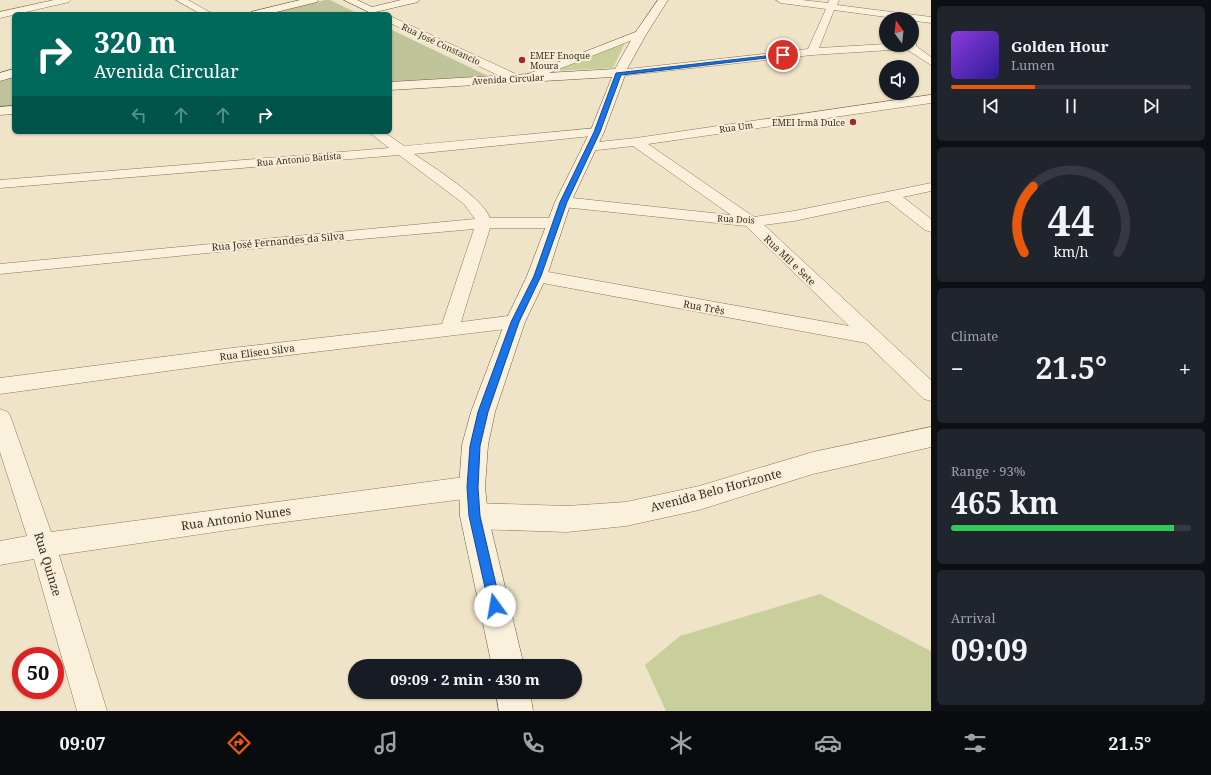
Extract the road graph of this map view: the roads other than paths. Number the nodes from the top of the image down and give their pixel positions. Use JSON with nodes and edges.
{"nodes":[{"id":1,"x":66,"y":0,"type":"edge"},
{"id":2,"x":181,"y":0,"type":"edge"},
{"id":3,"x":312,"y":0,"type":"edge"},
{"id":4,"x":349,"y":0,"type":"edge"},
{"id":5,"x":414,"y":0,"type":"edge"},
{"id":6,"x":663,"y":0,"type":"edge"},
{"id":7,"x":782,"y":0,"type":"edge"},
{"id":8,"x":833,"y":3,"type":"edge"},
{"id":9,"x":7,"y":4,"type":"dead end"},
{"id":10,"x":16,"y":12,"type":"edge"},
{"id":11,"x":21,"y":12,"type":"edge"},
{"id":12,"x":204,"y":12,"type":"edge"},
{"id":13,"x":263,"y":12,"type":"edge"},
{"id":14,"x":375,"y":12,"type":"edge"},
{"id":15,"x":12,"y":14,"type":"edge"},
{"id":16,"x":0,"y":15,"type":"edge"},
{"id":17,"x":392,"y":20,"type":"edge"},
{"id":18,"x":931,"y":20,"type":"edge"},
{"id":19,"x":641,"y":33,"type":"junction"},
{"id":20,"x":919,"y":44,"type":"edge"},
{"id":21,"x":925,"y":44,"type":"dead end"},
{"id":22,"x":879,"y":47,"type":"edge"},
{"id":23,"x":812,"y":52,"type":"junction"},
{"id":24,"x":917,"y":52,"type":"edge"},
{"id":25,"x":584,"y":55,"type":"junction"},
{"id":26,"x":931,"y":62,"type":"edge"},
{"id":27,"x":612,"y":66,"type":"junction"},
{"id":28,"x":12,"y":74,"type":"edge"},
{"id":29,"x":0,"y":77,"type":"edge"},
{"id":30,"x":520,"y":78,"type":"junction"},
{"id":31,"x":392,"y":86,"type":"edge"},
{"id":32,"x":931,"y":99,"type":"edge"},
{"id":33,"x":12,"y":110,"type":"edge"},
{"id":34,"x":0,"y":111,"type":"edge"},
{"id":35,"x":379,"y":134,"type":"edge"},
{"id":36,"x":593,"y":139,"type":"junction"},
{"id":37,"x":636,"y":142,"type":"junction"},
{"id":38,"x":400,"y":151,"type":"junction"},
{"id":39,"x":0,"y":184,"type":"edge"},
{"id":40,"x":931,"y":187,"type":"edge"},
{"id":41,"x":892,"y":196,"type":"junction"},
{"id":42,"x":563,"y":202,"type":"junction"},
{"id":43,"x":751,"y":222,"type":"junction"},
{"id":44,"x":484,"y":223,"type":"junction"},
{"id":45,"x":556,"y":223,"type":"junction"},
{"id":46,"x":931,"y":227,"type":"edge"},
{"id":47,"x":0,"y":269,"type":"edge"},
{"id":48,"x":538,"y":276,"type":"junction"},
{"id":49,"x":515,"y":322,"type":"junction"},
{"id":50,"x":449,"y":330,"type":"junction"},
{"id":51,"x":870,"y":338,"type":"junction"},
{"id":52,"x":0,"y":386,"type":"edge"},
{"id":53,"x":931,"y":393,"type":"edge"},
{"id":54,"x":0,"y":418,"type":"edge"},
{"id":55,"x":931,"y":437,"type":"edge"},
{"id":56,"x":473,"y":501,"type":"junction"},
{"id":57,"x":43,"y":545,"type":"junction"},
{"id":58,"x":0,"y":553,"type":"edge"},
{"id":59,"x":507,"y":659,"type":"edge"},
{"id":60,"x":514,"y":699,"type":"edge"},
{"id":61,"x":92,"y":711,"type":"edge"},
{"id":62,"x":516,"y":711,"type":"edge"}],
"edges":[{"from":1,"to":11,"type":"street"},
{"from":2,"to":12,"type":"street"},
{"from":3,"to":13,"type":"main road"},
{"from":4,"to":14,"type":"main road"},
{"from":5,"to":14,"type":"main road"},
{"from":6,"to":19,"type":"main road"},
{"from":7,"to":8,"type":"street"},
{"from":8,"to":18,"type":"street"},
{"from":8,"to":23,"type":"street"},
{"from":9,"to":10,"type":"street"},
{"from":15,"to":16,"type":"street"},
{"from":17,"to":30,"type":"main road","name":"Rua José Constancio"},
{"from":19,"to":25,"type":"street"},
{"from":19,"to":27,"type":"main road"},
{"from":20,"to":21,"type":"street","name":"Avenida Circular"},
{"from":22,"to":23,"type":"street","name":"Avenida Circular"},
{"from":23,"to":27,"type":"street","name":"Avenida Circular"},
{"from":24,"to":26,"type":"street"},
{"from":25,"to":27,"type":"street"},
{"from":25,"to":30,"type":"street"},
{"from":27,"to":30,"type":"main road","name":"Avenida Circular"},
{"from":27,"to":36,"type":"main road"},
{"from":28,"to":29,"type":"main road"},
{"from":30,"to":31,"type":"main road","name":"Avenida Circular"},
{"from":32,"to":37,"type":"street","name":"Rua Um"},
{"from":33,"to":34,"type":"main road"},
{"from":35,"to":38,"type":"street"},
{"from":36,"to":37,"type":"street","name":"Rua Um"},
{"from":36,"to":38,"type":"street","name":"Rua Antonio Batista"},
{"from":36,"to":42,"type":"main road"},
{"from":37,"to":43,"type":"street","name":"Rua Mil e Sete"},
{"from":38,"to":39,"type":"street","name":"Rua Antonio Batista"},
{"from":38,"to":44,"type":"street"},
{"from":40,"to":41,"type":"street","name":"Rua Dois"},
{"from":41,"to":43,"type":"street","name":"Rua Dois"},
{"from":41,"to":46,"type":"street"},
{"from":42,"to":43,"type":"street","name":"Rua Dois"},
{"from":42,"to":45,"type":"main road"},
{"from":43,"to":51,"type":"street","name":"Rua Mil e Sete"},
{"from":44,"to":45,"type":"street","name":"Rua José Fernandes da Silva"},
{"from":44,"to":47,"type":"street","name":"Rua José Fernandes da Silva"},
{"from":44,"to":50,"type":"street"},
{"from":45,"to":48,"type":"main road"},
{"from":48,"to":49,"type":"main road"},
{"from":48,"to":51,"type":"street","name":"Rua Três"},
{"from":49,"to":50,"type":"street","name":"Rua Eliseu Silva"},
{"from":49,"to":56,"type":"main road"},
{"from":50,"to":52,"type":"street","name":"Rua Eliseu Silva"},
{"from":51,"to":53,"type":"street","name":"Rua Mil e Sete"},
{"from":54,"to":57,"type":"street","name":"Rua Quinze"},
{"from":55,"to":56,"type":"main road","name":"Avenida Belo Horizonte"},
{"from":56,"to":57,"type":"street","name":"Rua Antonio Nunes"},
{"from":56,"to":59,"type":"main road"},
{"from":57,"to":58,"type":"street","name":"Rua Antonio Nunes"},
{"from":57,"to":61,"type":"street","name":"Rua Quinze"},
{"from":60,"to":62,"type":"main road"}]}
